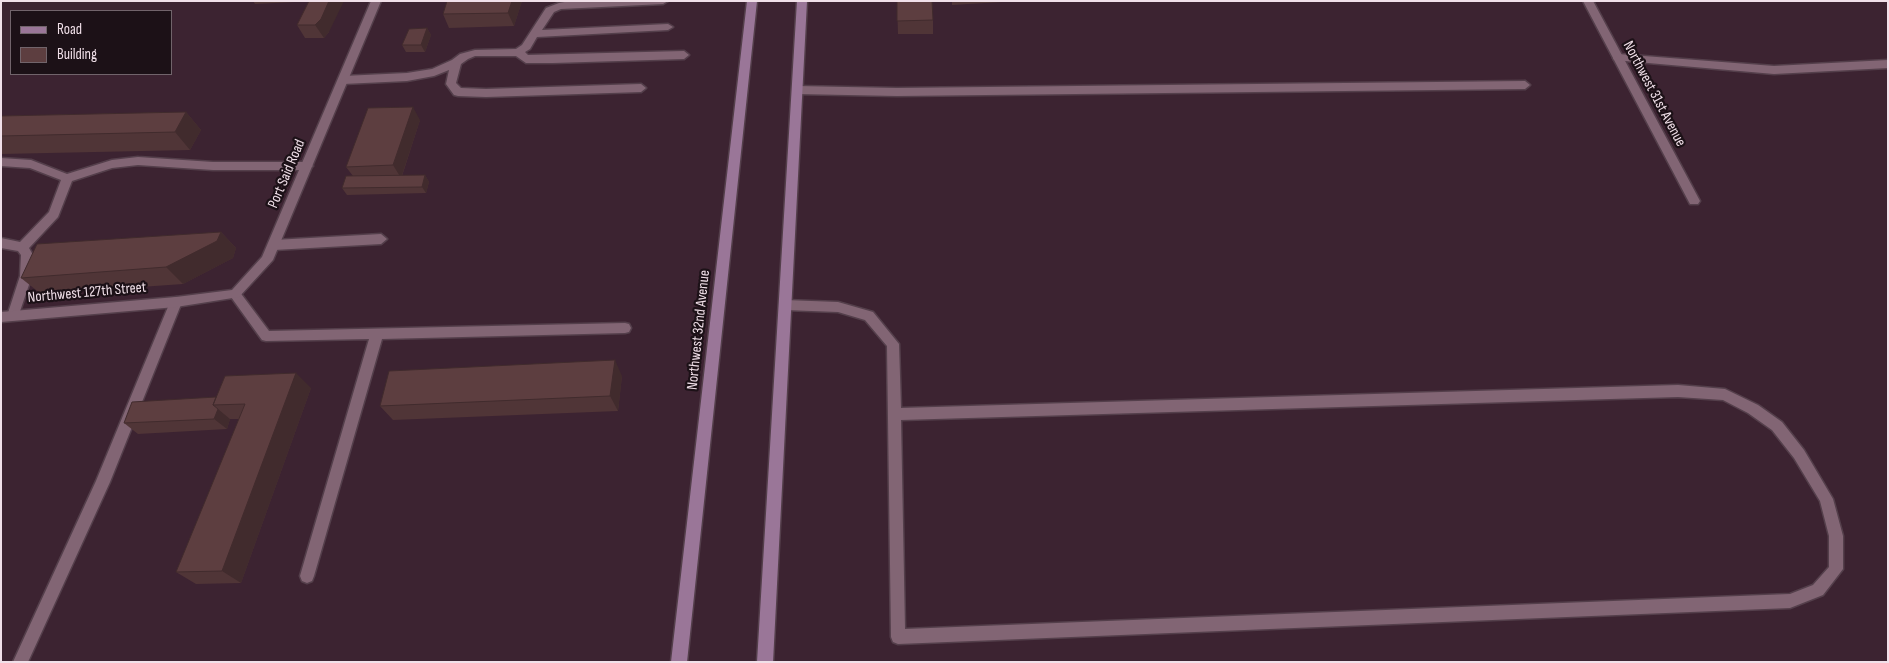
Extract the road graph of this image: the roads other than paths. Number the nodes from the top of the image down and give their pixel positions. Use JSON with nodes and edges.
{"nodes":[{"id":1,"x":376,"y":1,"type":"edge"},
{"id":2,"x":663,"y":1,"type":"edge"},
{"id":3,"x":752,"y":1,"type":"edge"},
{"id":4,"x":802,"y":1,"type":"edge"},
{"id":5,"x":1588,"y":1,"type":"edge"},
{"id":6,"x":668,"y":27,"type":"dead end"},
{"id":7,"x":535,"y":34,"type":"junction"},
{"id":8,"x":518,"y":52,"type":"junction"},
{"id":9,"x":684,"y":56,"type":"dead end"},
{"id":10,"x":1618,"y":58,"type":"junction"},
{"id":11,"x":456,"y":63,"type":"junction"},
{"id":12,"x":1888,"y":64,"type":"edge"},
{"id":13,"x":343,"y":80,"type":"junction"},
{"id":14,"x":1525,"y":85,"type":"dead end"},
{"id":15,"x":641,"y":88,"type":"dead end"},
{"id":16,"x":797,"y":90,"type":"junction"},
{"id":17,"x":1,"y":162,"type":"edge"},
{"id":18,"x":307,"y":166,"type":"junction"},
{"id":19,"x":67,"y":178,"type":"junction"},
{"id":20,"x":1694,"y":201,"type":"dead end"},
{"id":21,"x":382,"y":239,"type":"dead end"},
{"id":22,"x":1,"y":242,"type":"edge"},
{"id":23,"x":274,"y":245,"type":"junction"},
{"id":24,"x":22,"y":247,"type":"junction"},
{"id":25,"x":235,"y":294,"type":"junction"},
{"id":26,"x":176,"y":302,"type":"junction"},
{"id":27,"x":785,"y":305,"type":"junction"},
{"id":28,"x":7,"y":317,"type":"edge"},
{"id":29,"x":625,"y":328,"type":"dead end"},
{"id":30,"x":377,"y":333,"type":"junction"},
{"id":31,"x":894,"y":414,"type":"junction"},
{"id":32,"x":307,"y":576,"type":"dead end"},
{"id":33,"x":20,"y":662,"type":"edge"},
{"id":34,"x":679,"y":662,"type":"edge"},
{"id":35,"x":765,"y":662,"type":"edge"}],
"edges":[{"from":1,"to":13,"type":"street","name":"Port Said Road"},
{"from":2,"to":7,"type":"street"},
{"from":3,"to":34,"type":"main road","name":"Northwest 32nd Avenue"},
{"from":4,"to":16,"type":"main road"},
{"from":5,"to":10,"type":"street","name":"Northwest 31st Avenue"},
{"from":6,"to":7,"type":"street"},
{"from":7,"to":8,"type":"street"},
{"from":8,"to":9,"type":"street"},
{"from":8,"to":11,"type":"street"},
{"from":10,"to":12,"type":"street"},
{"from":10,"to":20,"type":"street","name":"Northwest 31st Avenue"},
{"from":11,"to":13,"type":"street"},
{"from":11,"to":15,"type":"street"},
{"from":13,"to":18,"type":"street","name":"Port Said Road"},
{"from":14,"to":16,"type":"street"},
{"from":16,"to":27,"type":"main road"},
{"from":17,"to":19,"type":"street"},
{"from":18,"to":19,"type":"street"},
{"from":18,"to":23,"type":"street","name":"Port Said Road"},
{"from":19,"to":24,"type":"street"},
{"from":21,"to":23,"type":"street"},
{"from":22,"to":24,"type":"street"},
{"from":23,"to":25,"type":"street","name":"Port Said Road"},
{"from":24,"to":28,"type":"street"},
{"from":25,"to":26,"type":"street"},
{"from":25,"to":30,"type":"street"},
{"from":26,"to":28,"type":"street","name":"Northwest 127th Street"},
{"from":26,"to":33,"type":"street"},
{"from":27,"to":31,"type":"street"},
{"from":27,"to":35,"type":"main road"},
{"from":29,"to":30,"type":"street"},
{"from":30,"to":32,"type":"street"},
{"from":31,"to":31,"type":"street"}]}
